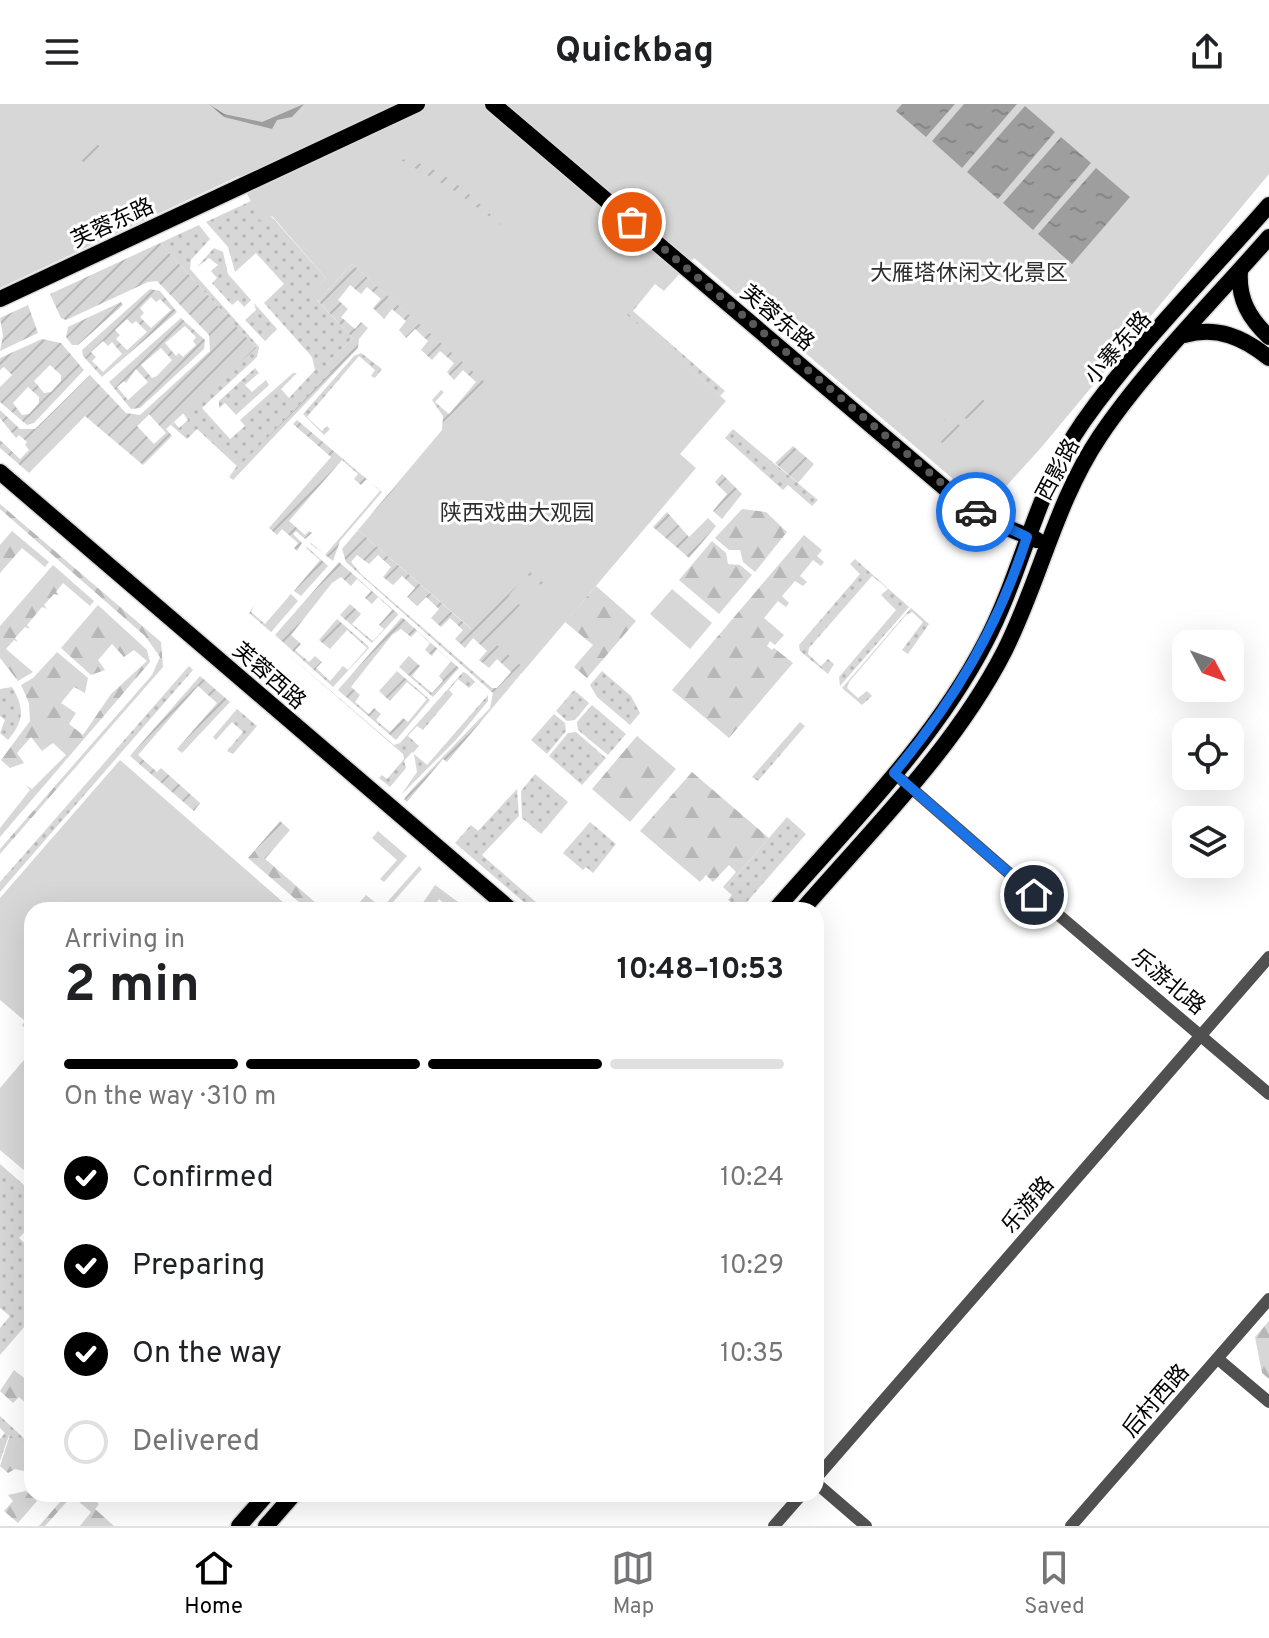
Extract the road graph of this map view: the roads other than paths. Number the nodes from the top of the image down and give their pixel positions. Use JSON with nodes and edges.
{"nodes":[{"id":1,"x":417,"y":104,"type":"edge"},
{"id":2,"x":493,"y":104,"type":"edge"},
{"id":3,"x":1269,"y":205,"type":"edge"},
{"id":4,"x":1269,"y":237,"type":"edge"},
{"id":5,"x":1240,"y":271,"type":"junction"},
{"id":6,"x":0,"y":299,"type":"edge"},
{"id":7,"x":1184,"y":335,"type":"junction"},
{"id":8,"x":1269,"y":337,"type":"edge"},
{"id":9,"x":1269,"y":358,"type":"edge"},
{"id":10,"x":0,"y":472,"type":"edge"},
{"id":11,"x":0,"y":486,"type":"edge"},
{"id":12,"x":1027,"y":537,"type":"junction"},
{"id":13,"x":1046,"y":543,"type":"junction"},
{"id":14,"x":894,"y":773,"type":"junction"},
{"id":15,"x":910,"y":787,"type":"junction"},
{"id":16,"x":485,"y":902,"type":"edge"},
{"id":17,"x":502,"y":902,"type":"edge"},
{"id":18,"x":782,"y":902,"type":"edge"},
{"id":19,"x":809,"y":902,"type":"edge"},
{"id":20,"x":1269,"y":957,"type":"edge"},
{"id":21,"x":1201,"y":1035,"type":"junction"},
{"id":22,"x":1269,"y":1094,"type":"edge"},
{"id":23,"x":1269,"y":1299,"type":"edge"},
{"id":24,"x":1218,"y":1359,"type":"junction"},
{"id":25,"x":1269,"y":1402,"type":"edge"},
{"id":26,"x":824,"y":1471,"type":"edge"},
{"id":27,"x":824,"y":1487,"type":"edge"},
{"id":28,"x":260,"y":1502,"type":"edge"},
{"id":29,"x":287,"y":1502,"type":"edge"},
{"id":30,"x":795,"y":1502,"type":"edge"},
{"id":31,"x":239,"y":1526,"type":"edge"},
{"id":32,"x":266,"y":1526,"type":"edge"},
{"id":33,"x":774,"y":1526,"type":"edge"},
{"id":34,"x":866,"y":1526,"type":"edge"},
{"id":35,"x":1071,"y":1526,"type":"edge"}],
"edges":[{"from":1,"to":6,"type":"main road","name":"芙蓉东路"},
{"from":2,"to":12,"type":"main road","name":"芙蓉东路"},
{"from":3,"to":12,"type":"main road","name":"小寨东路"},
{"from":4,"to":5,"type":"main road","name":"小寨东路"},
{"from":5,"to":7,"type":"main road","name":"小寨东路"},
{"from":5,"to":8,"type":"main road"},
{"from":7,"to":9,"type":"main road"},
{"from":7,"to":13,"type":"main road","name":"西影路"},
{"from":10,"to":17,"type":"main road","name":"芙蓉西路"},
{"from":11,"to":16,"type":"main road","name":"芙蓉西路"},
{"from":12,"to":13,"type":"main road","name":"芙蓉东路"},
{"from":12,"to":14,"type":"main road"},
{"from":13,"to":15,"type":"main road","name":"西影路"},
{"from":14,"to":15,"type":"street","name":"乐游北路"},
{"from":14,"to":18,"type":"main road"},
{"from":15,"to":19,"type":"main road","name":"西影路"},
{"from":15,"to":21,"type":"street","name":"乐游北路"},
{"from":20,"to":21,"type":"street","name":"乐游路"},
{"from":21,"to":22,"type":"street","name":"乐游北路"},
{"from":21,"to":26,"type":"street","name":"乐游路"},
{"from":23,"to":24,"type":"street","name":"后村西路"},
{"from":24,"to":25,"type":"street"},
{"from":24,"to":35,"type":"street","name":"后村西路"},
{"from":27,"to":34,"type":"street"},
{"from":28,"to":31,"type":"main road"},
{"from":29,"to":32,"type":"main road"},
{"from":30,"to":33,"type":"street"}]}
